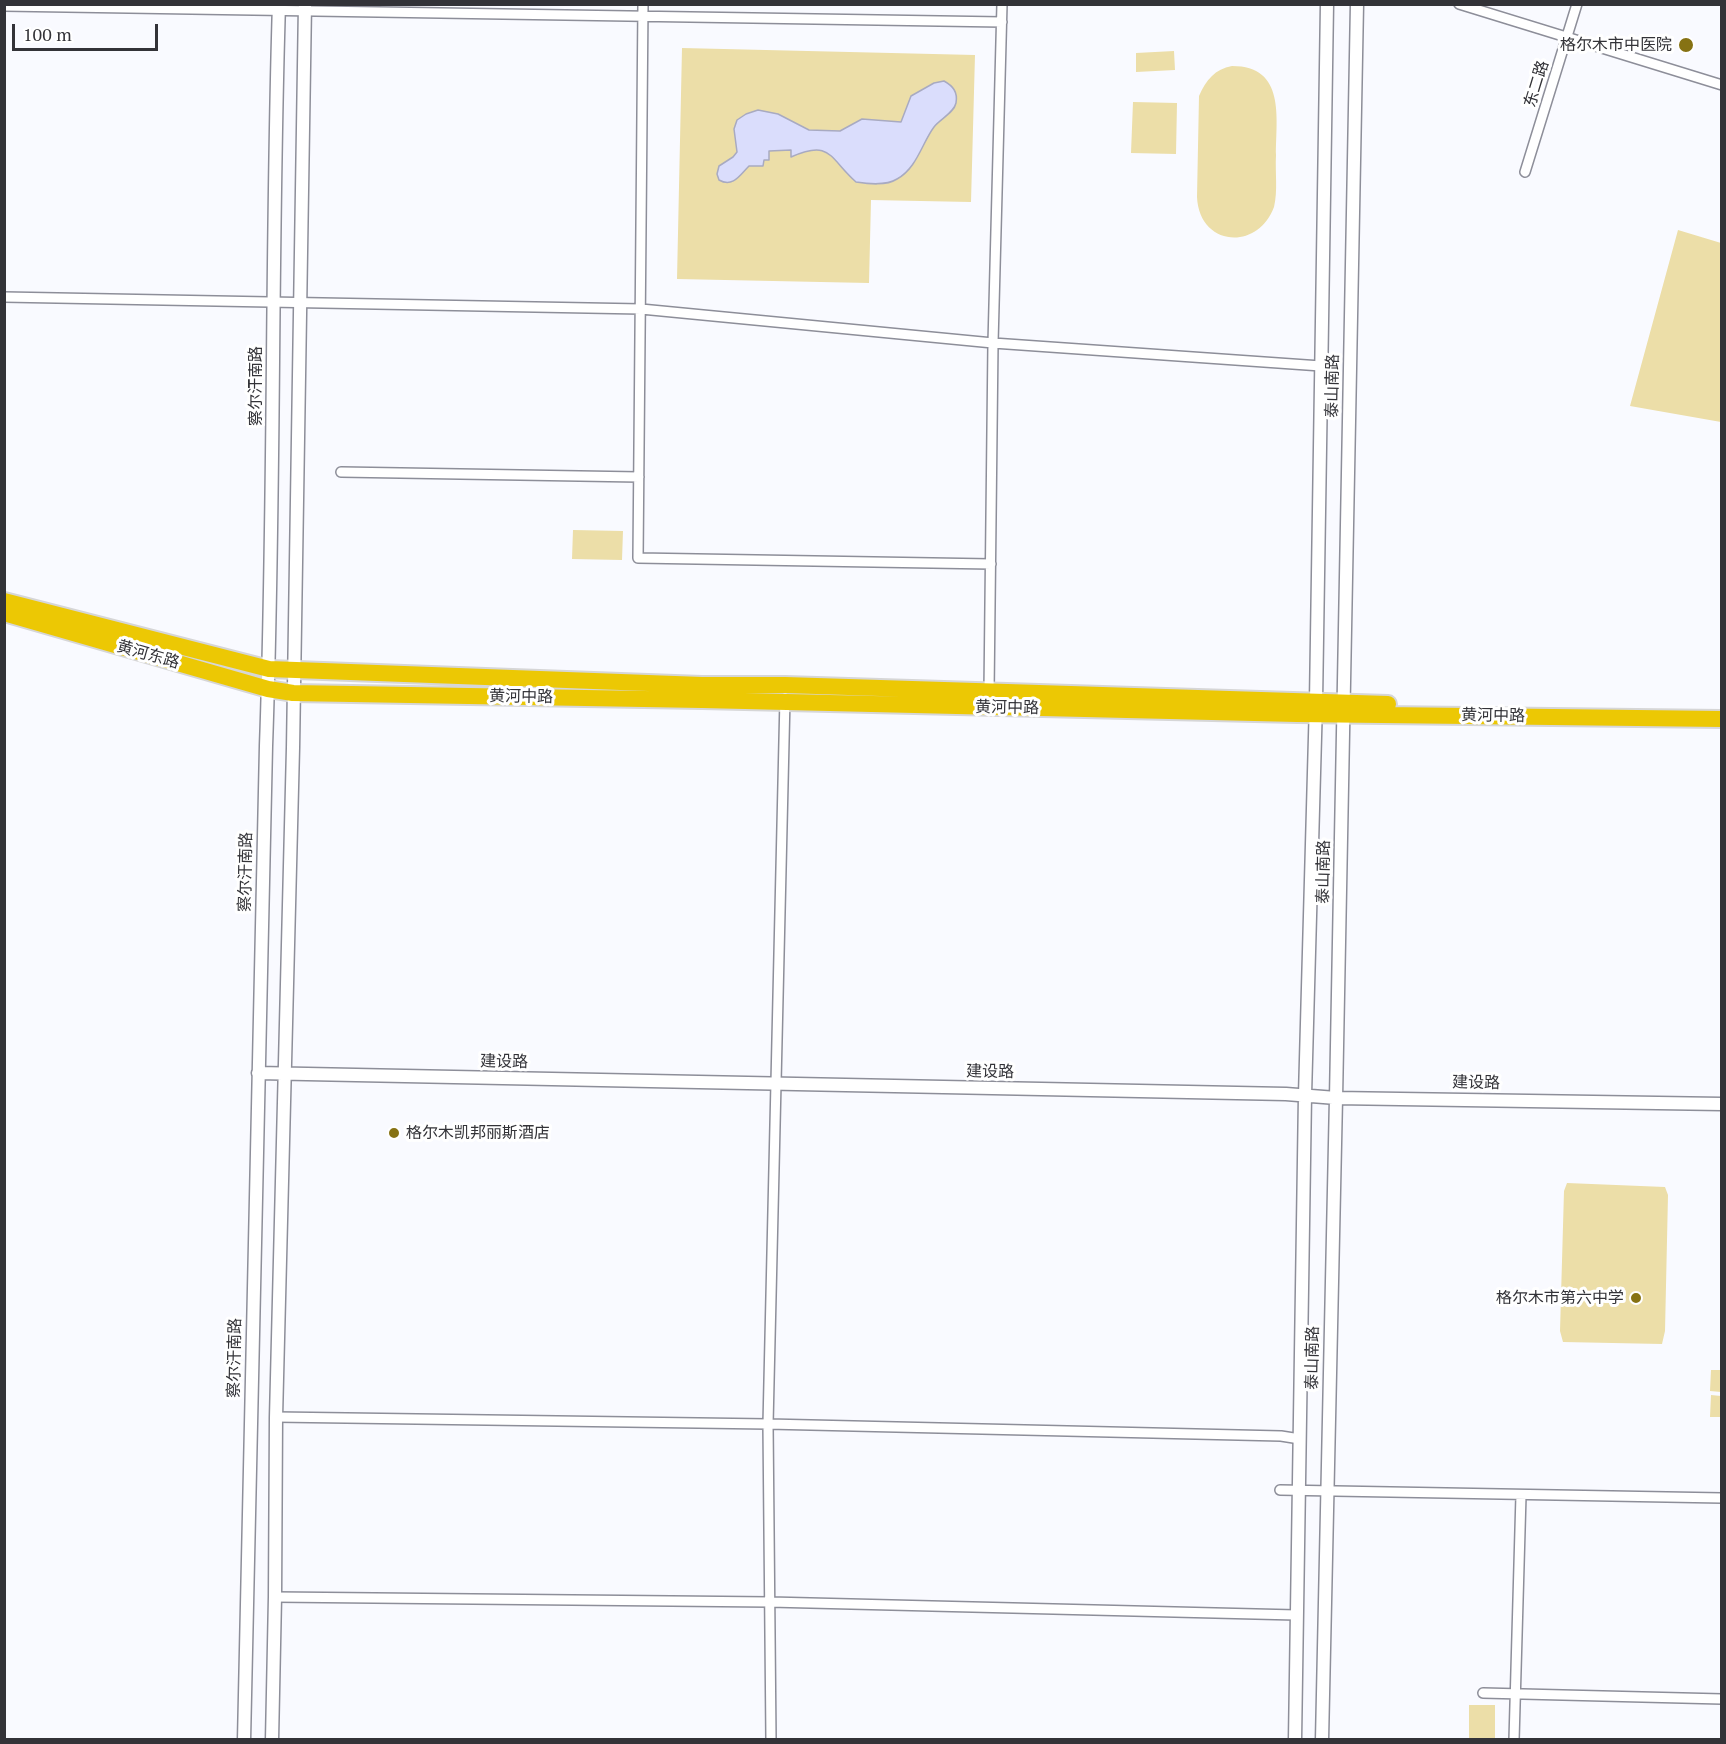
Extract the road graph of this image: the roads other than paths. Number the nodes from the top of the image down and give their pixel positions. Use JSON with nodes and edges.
{"nodes":[{"id":1,"x":522,"y":4,"type":"edge"},
{"id":2,"x":643,"y":4,"type":"edge"},
{"id":3,"x":1002,"y":4,"type":"edge"},
{"id":4,"x":1327,"y":4,"type":"edge"},
{"id":5,"x":1357,"y":4,"type":"edge"},
{"id":6,"x":1459,"y":4,"type":"edge"},
{"id":7,"x":1577,"y":4,"type":"edge"},
{"id":8,"x":4,"y":6,"type":"edge"},
{"id":9,"x":279,"y":8,"type":"edge"},
{"id":10,"x":305,"y":8,"type":"edge"},
{"id":11,"x":522,"y":15,"type":"junction"},
{"id":12,"x":642,"y":17,"type":"junction"},
{"id":13,"x":1002,"y":22,"type":"junction"},
{"id":14,"x":1567,"y":38,"type":"junction"},
{"id":15,"x":1722,"y":85,"type":"edge"},
{"id":16,"x":1525,"y":172,"type":"dead end"},
{"id":17,"x":4,"y":297,"type":"edge"},
{"id":18,"x":273,"y":302,"type":"junction"},
{"id":19,"x":299,"y":303,"type":"junction"},
{"id":20,"x":641,"y":309,"type":"junction"},
{"id":21,"x":993,"y":343,"type":"junction"},
{"id":22,"x":1321,"y":366,"type":"junction"},
{"id":23,"x":341,"y":472,"type":"dead end"},
{"id":24,"x":639,"y":477,"type":"junction"},
{"id":25,"x":991,"y":564,"type":"junction"},
{"id":26,"x":271,"y":595,"type":"junction"},
{"id":27,"x":294,"y":596,"type":"junction"},
{"id":28,"x":4,"y":601,"type":"edge"},
{"id":29,"x":4,"y":613,"type":"edge"},
{"id":30,"x":269,"y":669,"type":"junction"},
{"id":31,"x":293,"y":669,"type":"junction"},
{"id":32,"x":786,"y":685,"type":"junction"},
{"id":33,"x":268,"y":689,"type":"junction"},
{"id":34,"x":989,"y":692,"type":"junction"},
{"id":35,"x":293,"y":693,"type":"junction"},
{"id":36,"x":785,"y":703,"type":"junction"},
{"id":37,"x":1316,"y":708,"type":"junction"},
{"id":38,"x":1344,"y":708,"type":"junction"},
{"id":39,"x":1722,"y":711,"type":"edge"},
{"id":40,"x":1722,"y":719,"type":"edge"},
{"id":41,"x":258,"y":1074,"type":"junction"},
{"id":42,"x":285,"y":1074,"type":"junction"},
{"id":43,"x":777,"y":1084,"type":"junction"},
{"id":44,"x":1305,"y":1095,"type":"junction"},
{"id":45,"x":1336,"y":1098,"type":"junction"},
{"id":46,"x":1722,"y":1104,"type":"edge"},
{"id":47,"x":276,"y":1417,"type":"junction"},
{"id":48,"x":768,"y":1424,"type":"junction"},
{"id":49,"x":1300,"y":1438,"type":"junction"},
{"id":50,"x":1280,"y":1490,"type":"dead end"},
{"id":51,"x":1299,"y":1491,"type":"junction"},
{"id":52,"x":1327,"y":1491,"type":"junction"},
{"id":53,"x":1521,"y":1495,"type":"junction"},
{"id":54,"x":1722,"y":1498,"type":"edge"},
{"id":55,"x":275,"y":1597,"type":"junction"},
{"id":56,"x":770,"y":1602,"type":"junction"},
{"id":57,"x":1296,"y":1615,"type":"junction"},
{"id":58,"x":1483,"y":1693,"type":"dead end"},
{"id":59,"x":1515,"y":1694,"type":"junction"},
{"id":60,"x":1722,"y":1699,"type":"edge"},
{"id":61,"x":244,"y":1740,"type":"edge"},
{"id":62,"x":272,"y":1740,"type":"edge"},
{"id":63,"x":771,"y":1740,"type":"edge"},
{"id":64,"x":1295,"y":1740,"type":"edge"},
{"id":65,"x":1322,"y":1740,"type":"edge"},
{"id":66,"x":1514,"y":1740,"type":"edge"}],
"edges":[{"from":1,"to":11,"type":"street"},
{"from":2,"to":12,"type":"street"},
{"from":3,"to":13,"type":"street"},
{"from":4,"to":22,"type":"street","name":"泰山南路"},
{"from":5,"to":38,"type":"street","name":"泰山南路"},
{"from":6,"to":14,"type":"street"},
{"from":7,"to":14,"type":"street","name":"东二路"},
{"from":8,"to":9,"type":"street"},
{"from":9,"to":10,"type":"street"},
{"from":9,"to":18,"type":"street","name":"察尔汗南路"},
{"from":10,"to":11,"type":"street"},
{"from":10,"to":19,"type":"street"},
{"from":11,"to":12,"type":"street"},
{"from":12,"to":13,"type":"street"},
{"from":12,"to":20,"type":"street"},
{"from":13,"to":21,"type":"street"},
{"from":14,"to":15,"type":"street"},
{"from":14,"to":16,"type":"street","name":"东二路"},
{"from":17,"to":18,"type":"street"},
{"from":18,"to":19,"type":"street"},
{"from":18,"to":26,"type":"street","name":"察尔汗南路"},
{"from":19,"to":20,"type":"street"},
{"from":19,"to":27,"type":"street"},
{"from":20,"to":21,"type":"street"},
{"from":20,"to":24,"type":"street"},
{"from":21,"to":22,"type":"street"},
{"from":21,"to":25,"type":"street"},
{"from":22,"to":37,"type":"street","name":"泰山南路"},
{"from":23,"to":24,"type":"street"},
{"from":24,"to":25,"type":"street"},
{"from":25,"to":34,"type":"street"},
{"from":26,"to":27,"type":"street"},
{"from":26,"to":30,"type":"street","name":"察尔汗南路"},
{"from":27,"to":31,"type":"street"},
{"from":28,"to":30,"type":"highway","name":"黄河东路"},
{"from":29,"to":33,"type":"highway","name":"黄河东路"},
{"from":30,"to":31,"type":"highway","name":"黄河东路"},
{"from":30,"to":33,"type":"street","name":"察尔汗南路"},
{"from":31,"to":32,"type":"highway","name":"黄河中路"},
{"from":31,"to":35,"type":"street"},
{"from":32,"to":34,"type":"highway","name":"黄河中路"},
{"from":32,"to":36,"type":"street"},
{"from":33,"to":35,"type":"highway","name":"黄河东路"},
{"from":33,"to":41,"type":"street","name":"察尔汗南路"},
{"from":34,"to":37,"type":"highway","name":"黄河中路"},
{"from":35,"to":36,"type":"highway","name":"黄河中路"},
{"from":35,"to":42,"type":"street"},
{"from":36,"to":37,"type":"highway","name":"黄河中路"},
{"from":36,"to":43,"type":"street"},
{"from":37,"to":38,"type":"highway","name":"黄河中路"},
{"from":37,"to":44,"type":"street","name":"泰山南路"},
{"from":38,"to":39,"type":"highway","name":"黄河中路"},
{"from":38,"to":40,"type":"highway","name":"黄河中路"},
{"from":38,"to":45,"type":"street","name":"泰山南路"},
{"from":41,"to":42,"type":"street","name":"建设路"},
{"from":41,"to":61,"type":"street","name":"察尔汗南路"},
{"from":42,"to":43,"type":"street","name":"建设路"},
{"from":42,"to":47,"type":"street"},
{"from":43,"to":44,"type":"street","name":"建设路"},
{"from":43,"to":48,"type":"street"},
{"from":44,"to":45,"type":"street","name":"建设路"},
{"from":44,"to":49,"type":"street","name":"泰山南路"},
{"from":45,"to":46,"type":"street","name":"建设路"},
{"from":45,"to":52,"type":"street","name":"泰山南路"},
{"from":47,"to":48,"type":"street"},
{"from":47,"to":55,"type":"street"},
{"from":48,"to":49,"type":"street"},
{"from":48,"to":56,"type":"street"},
{"from":49,"to":51,"type":"street","name":"泰山南路"},
{"from":50,"to":51,"type":"street"},
{"from":51,"to":52,"type":"street"},
{"from":51,"to":57,"type":"street","name":"泰山南路"},
{"from":52,"to":53,"type":"street"},
{"from":52,"to":65,"type":"street","name":"泰山南路"},
{"from":53,"to":54,"type":"street"},
{"from":53,"to":59,"type":"street"},
{"from":55,"to":56,"type":"street"},
{"from":55,"to":62,"type":"street"},
{"from":56,"to":57,"type":"street"},
{"from":56,"to":63,"type":"street"},
{"from":57,"to":64,"type":"street","name":"泰山南路"},
{"from":58,"to":59,"type":"street"},
{"from":59,"to":60,"type":"street"},
{"from":59,"to":66,"type":"street"}]}
